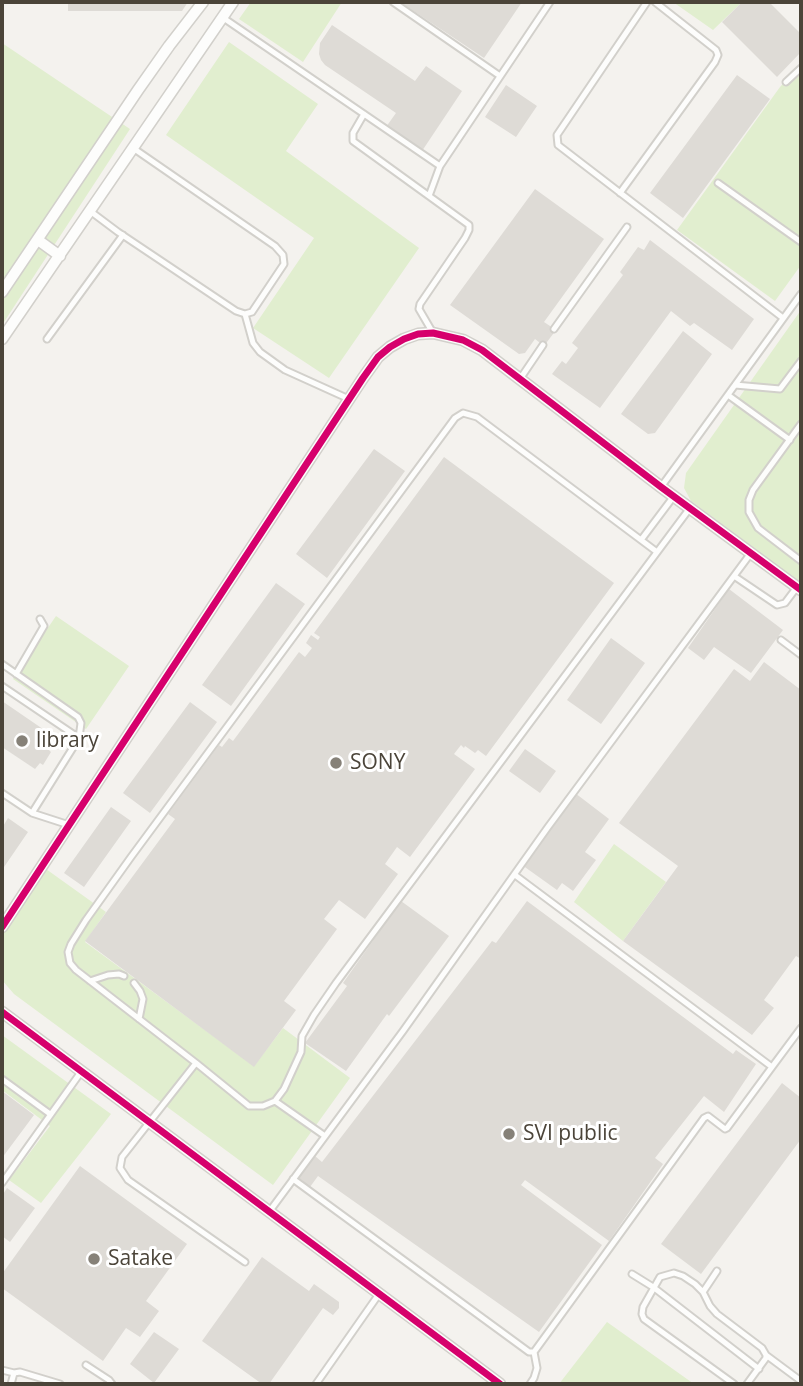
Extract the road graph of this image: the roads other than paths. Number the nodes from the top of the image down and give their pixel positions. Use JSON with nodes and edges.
{"nodes":[{"id":1,"x":203,"y":2,"type":"edge"},
{"id":2,"x":233,"y":2,"type":"edge"},
{"id":3,"x":393,"y":2,"type":"edge"},
{"id":4,"x":550,"y":2,"type":"edge"},
{"id":5,"x":647,"y":2,"type":"edge"},
{"id":6,"x":655,"y":2,"type":"edge"},
{"id":7,"x":222,"y":17,"type":"junction"},
{"id":8,"x":801,"y":68,"type":"edge"},
{"id":9,"x":500,"y":76,"type":"junction"},
{"id":10,"x":786,"y":82,"type":"dead end"},
{"id":11,"x":364,"y":114,"type":"junction"},
{"id":12,"x":132,"y":147,"type":"junction"},
{"id":13,"x":440,"y":166,"type":"junction"},
{"id":14,"x":718,"y":183,"type":"dead end"},
{"id":15,"x":620,"y":193,"type":"junction"},
{"id":16,"x":429,"y":196,"type":"junction"},
{"id":17,"x":90,"y":211,"type":"junction"},
{"id":18,"x":627,"y":227,"type":"dead end"},
{"id":19,"x":121,"y":234,"type":"junction"},
{"id":20,"x":38,"y":240,"type":"junction"},
{"id":21,"x":801,"y":242,"type":"edge"},
{"id":22,"x":60,"y":256,"type":"junction"},
{"id":23,"x":2,"y":292,"type":"edge"},
{"id":24,"x":801,"y":294,"type":"edge"},
{"id":25,"x":798,"y":302,"type":"edge"},
{"id":26,"x":245,"y":314,"type":"junction"},
{"id":27,"x":783,"y":318,"type":"junction"},
{"id":28,"x":554,"y":329,"type":"dead end"},
{"id":29,"x":433,"y":333,"type":"junction"},
{"id":30,"x":2,"y":339,"type":"edge"},
{"id":31,"x":47,"y":339,"type":"dead end"},
{"id":32,"x":543,"y":345,"type":"dead end"},
{"id":33,"x":801,"y":361,"type":"edge"},
{"id":34,"x":520,"y":379,"type":"junction"},
{"id":35,"x":735,"y":386,"type":"junction"},
{"id":36,"x":728,"y":395,"type":"junction"},
{"id":37,"x":349,"y":399,"type":"junction"},
{"id":38,"x":801,"y":424,"type":"edge"},
{"id":39,"x":790,"y":440,"type":"junction"},
{"id":40,"x":661,"y":487,"type":"junction"},
{"id":41,"x":674,"y":496,"type":"junction"},
{"id":42,"x":690,"y":508,"type":"junction"},
{"id":43,"x":641,"y":540,"type":"junction"},
{"id":44,"x":657,"y":552,"type":"junction"},
{"id":45,"x":751,"y":553,"type":"junction"},
{"id":46,"x":801,"y":561,"type":"edge"},
{"id":47,"x":734,"y":576,"type":"junction"},
{"id":48,"x":799,"y":589,"type":"edge"},
{"id":49,"x":40,"y":619,"type":"dead end"},
{"id":50,"x":781,"y":640,"type":"dead end"},
{"id":51,"x":801,"y":654,"type":"edge"},
{"id":52,"x":2,"y":664,"type":"edge"},
{"id":53,"x":16,"y":674,"type":"junction"},
{"id":54,"x":2,"y":686,"type":"edge"},
{"id":55,"x":79,"y":738,"type":"junction"},
{"id":56,"x":2,"y":793,"type":"edge"},
{"id":57,"x":32,"y":813,"type":"junction"},
{"id":58,"x":69,"y":825,"type":"junction"},
{"id":59,"x":515,"y":875,"type":"junction"},
{"id":60,"x":2,"y":927,"type":"edge"},
{"id":61,"x":124,"y":976,"type":"dead end"},
{"id":62,"x":90,"y":981,"type":"junction"},
{"id":63,"x":134,"y":983,"type":"dead end"},
{"id":64,"x":2,"y":1012,"type":"edge"},
{"id":65,"x":138,"y":1019,"type":"junction"},
{"id":66,"x":801,"y":1028,"type":"edge"},
{"id":67,"x":196,"y":1063,"type":"junction"},
{"id":68,"x":772,"y":1067,"type":"junction"},
{"id":69,"x":81,"y":1072,"type":"junction"},
{"id":70,"x":2,"y":1079,"type":"edge"},
{"id":71,"x":275,"y":1101,"type":"junction"},
{"id":72,"x":50,"y":1114,"type":"junction"},
{"id":73,"x":149,"y":1122,"type":"junction"},
{"id":74,"x":325,"y":1136,"type":"junction"},
{"id":75,"x":293,"y":1179,"type":"junction"},
{"id":76,"x":2,"y":1183,"type":"edge"},
{"id":77,"x":269,"y":1212,"type":"junction"},
{"id":78,"x":245,"y":1262,"type":"dead end"},
{"id":79,"x":717,"y":1271,"type":"dead end"},
{"id":80,"x":632,"y":1274,"type":"dead end"},
{"id":81,"x":653,"y":1287,"type":"junction"},
{"id":82,"x":703,"y":1292,"type":"junction"},
{"id":83,"x":379,"y":1294,"type":"junction"},
{"id":84,"x":534,"y":1352,"type":"junction"},
{"id":85,"x":766,"y":1355,"type":"junction"},
{"id":86,"x":86,"y":1365,"type":"dead end"},
{"id":87,"x":759,"y":1369,"type":"junction"},
{"id":88,"x":2,"y":1370,"type":"edge"},
{"id":89,"x":14,"y":1373,"type":"junction"},
{"id":90,"x":801,"y":1381,"type":"edge"},
{"id":91,"x":11,"y":1384,"type":"edge"},
{"id":92,"x":60,"y":1384,"type":"edge"},
{"id":93,"x":112,"y":1384,"type":"edge"},
{"id":94,"x":316,"y":1384,"type":"edge"},
{"id":95,"x":500,"y":1384,"type":"edge"},
{"id":96,"x":530,"y":1384,"type":"edge"},
{"id":97,"x":734,"y":1384,"type":"edge"},
{"id":98,"x":747,"y":1384,"type":"edge"}],
"edges":[{"from":1,"to":20,"type":"street"},
{"from":2,"to":7,"type":"street"},
{"from":3,"to":9,"type":"lane"},
{"from":4,"to":9,"type":"lane"},
{"from":5,"to":15,"type":"lane"},
{"from":6,"to":15,"type":"lane"},
{"from":7,"to":11,"type":"lane"},
{"from":7,"to":12,"type":"street"},
{"from":8,"to":10,"type":"lane"},
{"from":9,"to":13,"type":"lane"},
{"from":11,"to":13,"type":"lane"},
{"from":11,"to":16,"type":"lane"},
{"from":12,"to":17,"type":"street"},
{"from":12,"to":26,"type":"lane"},
{"from":13,"to":16,"type":"lane"},
{"from":14,"to":21,"type":"lane"},
{"from":15,"to":27,"type":"lane"},
{"from":16,"to":29,"type":"lane"},
{"from":17,"to":19,"type":"lane"},
{"from":17,"to":22,"type":"street"},
{"from":18,"to":28,"type":"lane"},
{"from":19,"to":26,"type":"lane"},
{"from":19,"to":31,"type":"lane"},
{"from":20,"to":22,"type":"street"},
{"from":20,"to":23,"type":"street"},
{"from":22,"to":30,"type":"street"},
{"from":24,"to":25,"type":"lane"},
{"from":25,"to":27,"type":"lane"},
{"from":26,"to":37,"type":"lane"},
{"from":27,"to":35,"type":"lane"},
{"from":29,"to":34,"type":"street"},
{"from":29,"to":37,"type":"street"},
{"from":32,"to":34,"type":"lane"},
{"from":33,"to":35,"type":"lane"},
{"from":34,"to":40,"type":"street"},
{"from":35,"to":36,"type":"lane"},
{"from":36,"to":39,"type":"lane"},
{"from":36,"to":40,"type":"lane"},
{"from":37,"to":58,"type":"street"},
{"from":38,"to":39,"type":"lane"},
{"from":39,"to":46,"type":"lane"},
{"from":40,"to":41,"type":"street"},
{"from":41,"to":42,"type":"street"},
{"from":41,"to":43,"type":"lane"},
{"from":42,"to":44,"type":"lane"},
{"from":42,"to":45,"type":"street"},
{"from":43,"to":44,"type":"lane"},
{"from":43,"to":62,"type":"lane"},
{"from":44,"to":71,"type":"lane"},
{"from":45,"to":47,"type":"lane"},
{"from":45,"to":48,"type":"street"},
{"from":47,"to":48,"type":"lane"},
{"from":47,"to":59,"type":"lane"},
{"from":49,"to":53,"type":"lane"},
{"from":50,"to":51,"type":"lane"},
{"from":52,"to":53,"type":"lane"},
{"from":53,"to":55,"type":"lane"},
{"from":54,"to":55,"type":"lane"},
{"from":55,"to":57,"type":"lane"},
{"from":56,"to":57,"type":"lane"},
{"from":57,"to":58,"type":"lane"},
{"from":58,"to":60,"type":"street"},
{"from":59,"to":68,"type":"lane"},
{"from":59,"to":74,"type":"lane"},
{"from":61,"to":62,"type":"lane"},
{"from":62,"to":65,"type":"lane"},
{"from":63,"to":65,"type":"lane"},
{"from":64,"to":69,"type":"street"},
{"from":65,"to":67,"type":"lane"},
{"from":66,"to":68,"type":"lane"},
{"from":67,"to":71,"type":"lane"},
{"from":67,"to":73,"type":"lane"},
{"from":68,"to":84,"type":"lane"},
{"from":69,"to":72,"type":"lane"},
{"from":69,"to":73,"type":"street"},
{"from":70,"to":72,"type":"lane"},
{"from":71,"to":74,"type":"lane"},
{"from":72,"to":76,"type":"lane"},
{"from":73,"to":77,"type":"street"},
{"from":73,"to":78,"type":"lane"},
{"from":74,"to":75,"type":"lane"},
{"from":75,"to":77,"type":"lane"},
{"from":75,"to":84,"type":"lane"},
{"from":77,"to":83,"type":"street"},
{"from":79,"to":82,"type":"lane"},
{"from":80,"to":81,"type":"lane"},
{"from":81,"to":82,"type":"lane"},
{"from":81,"to":87,"type":"lane"},
{"from":81,"to":97,"type":"lane"},
{"from":82,"to":85,"type":"lane"},
{"from":83,"to":94,"type":"lane"},
{"from":83,"to":95,"type":"street"},
{"from":84,"to":96,"type":"lane"},
{"from":85,"to":87,"type":"lane"},
{"from":85,"to":90,"type":"lane"},
{"from":86,"to":93,"type":"lane"},
{"from":87,"to":98,"type":"lane"},
{"from":88,"to":89,"type":"lane"},
{"from":89,"to":91,"type":"lane"},
{"from":89,"to":92,"type":"lane"}]}
